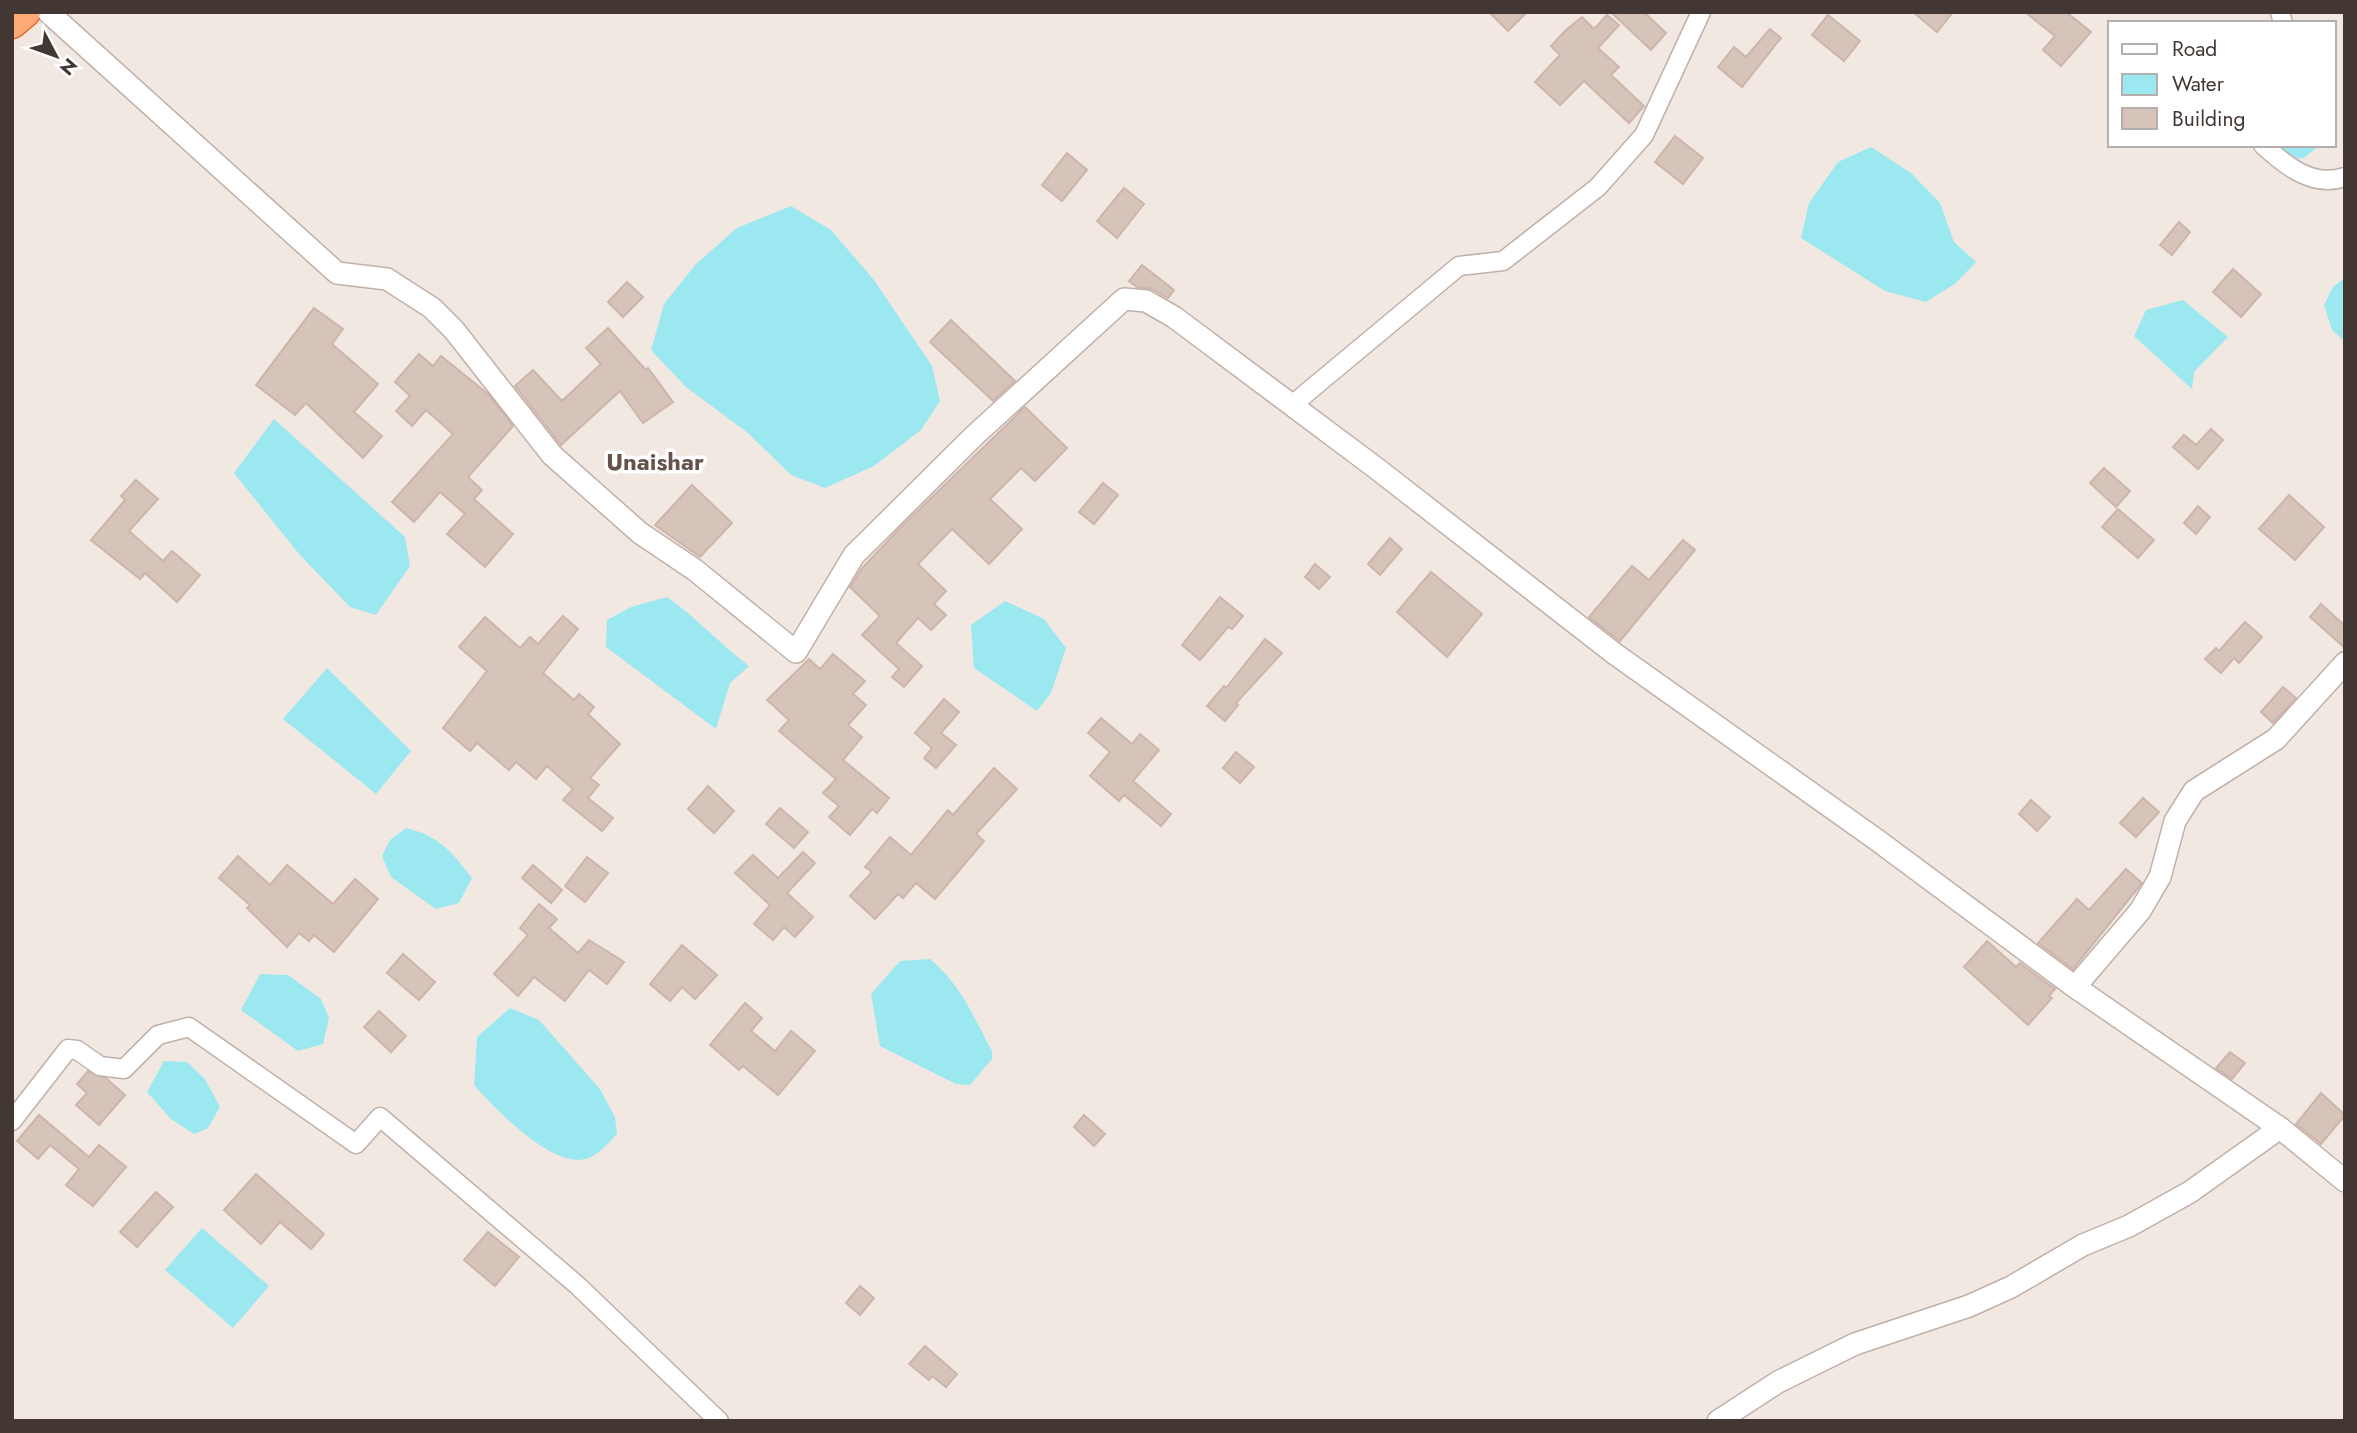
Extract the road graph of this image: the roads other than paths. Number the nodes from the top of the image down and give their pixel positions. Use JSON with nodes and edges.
{"nodes":[{"id":1,"x":25,"y":12,"type":"edge"},
{"id":2,"x":48,"y":12,"type":"edge"},
{"id":3,"x":1701,"y":12,"type":"edge"},
{"id":4,"x":12,"y":23,"type":"edge"},
{"id":5,"x":2265,"y":147,"type":"edge"},
{"id":6,"x":2345,"y":177,"type":"edge"},
{"id":7,"x":1292,"y":405,"type":"junction"},
{"id":8,"x":2345,"y":663,"type":"edge"},
{"id":9,"x":2075,"y":987,"type":"junction"},
{"id":10,"x":12,"y":1121,"type":"edge"},
{"id":11,"x":2280,"y":1128,"type":"junction"},
{"id":12,"x":2345,"y":1181,"type":"edge"},
{"id":13,"x":719,"y":1421,"type":"edge"},
{"id":14,"x":1718,"y":1421,"type":"edge"}],
"edges":[{"from":1,"to":4,"type":"highway"},
{"from":2,"to":7,"type":"street"},
{"from":3,"to":7,"type":"street"},
{"from":5,"to":6,"type":"street"},
{"from":7,"to":9,"type":"street"},
{"from":8,"to":9,"type":"street"},
{"from":9,"to":11,"type":"street"},
{"from":10,"to":13,"type":"street"},
{"from":11,"to":12,"type":"street"},
{"from":11,"to":14,"type":"street"}]}
